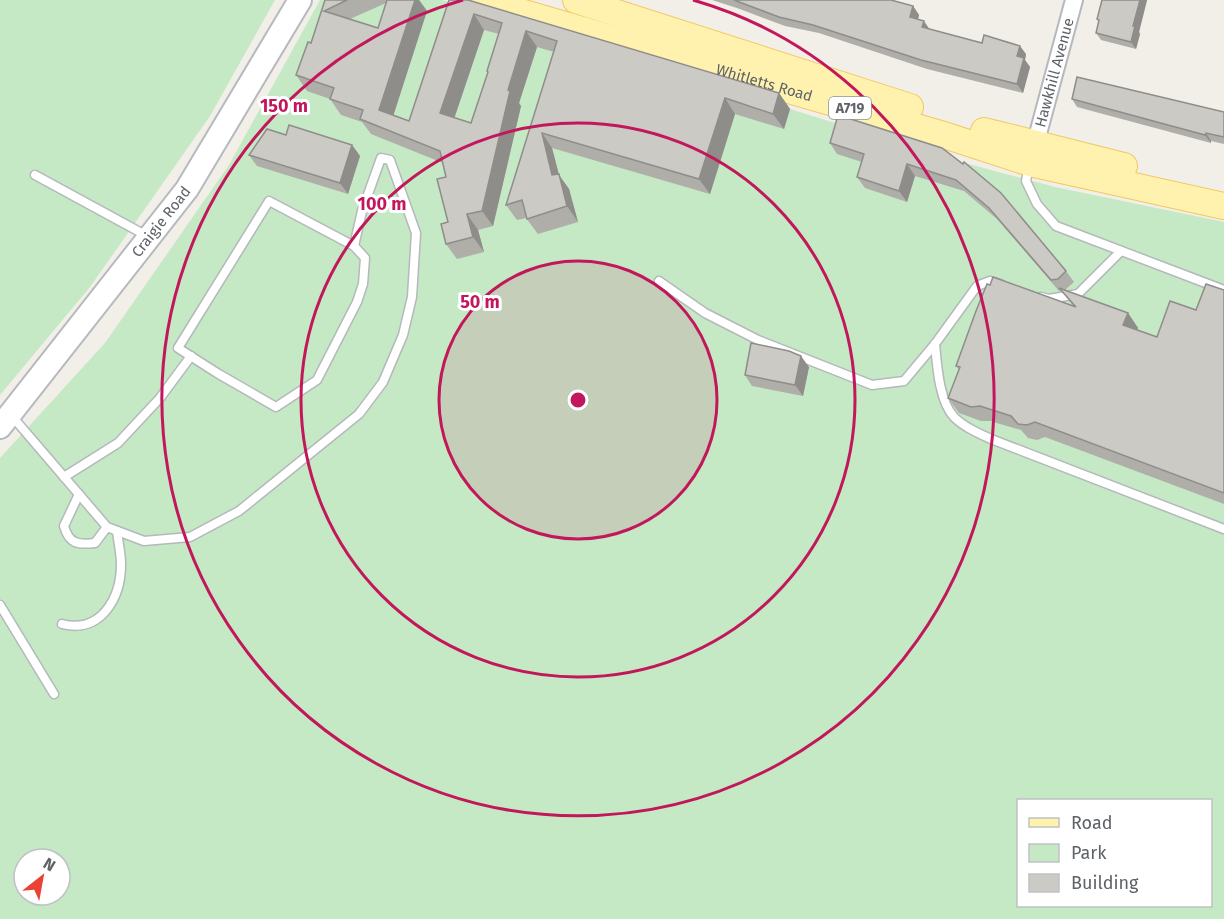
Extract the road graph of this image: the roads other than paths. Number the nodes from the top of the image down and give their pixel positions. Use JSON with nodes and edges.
{"nodes":[{"id":1,"x":300,"y":0,"type":"edge"},
{"id":2,"x":479,"y":0,"type":"edge"},
{"id":3,"x":576,"y":0,"type":"edge"},
{"id":4,"x":1074,"y":0,"type":"edge"},
{"id":5,"x":1032,"y":154,"type":"junction"},
{"id":6,"x":35,"y":175,"type":"dead end"},
{"id":7,"x":1224,"y":190,"type":"edge"},
{"id":8,"x":1224,"y":206,"type":"edge"},
{"id":9,"x":150,"y":237,"type":"junction"},
{"id":10,"x":354,"y":246,"type":"junction"},
{"id":11,"x":1121,"y":251,"type":"junction"},
{"id":12,"x":659,"y":281,"type":"dead end"},
{"id":13,"x":1010,"y":287,"type":"edge"},
{"id":14,"x":1224,"y":290,"type":"edge"},
{"id":15,"x":1030,"y":293,"type":"edge"},
{"id":16,"x":935,"y":344,"type":"junction"},
{"id":17,"x":191,"y":356,"type":"junction"},
{"id":18,"x":5,"y":421,"type":"edge"},
{"id":19,"x":64,"y":477,"type":"junction"},
{"id":20,"x":79,"y":494,"type":"junction"},
{"id":21,"x":107,"y":527,"type":"junction"},
{"id":22,"x":1224,"y":529,"type":"edge"},
{"id":23,"x":117,"y":531,"type":"junction"},
{"id":24,"x":0,"y":605,"type":"edge"},
{"id":25,"x":63,"y":624,"type":"dead end"},
{"id":26,"x":54,"y":694,"type":"dead end"}],
"edges":[{"from":1,"to":9,"type":"main road","name":"Craigie Road"},
{"from":2,"to":5,"type":"main road","name":"Whitletts Road","number":"A719"},
{"from":3,"to":5,"type":"main road","name":"Whitletts Road","number":"A719"},
{"from":4,"to":5,"type":"street","name":"Hawkhill Avenue"},
{"from":5,"to":7,"type":"main road","name":"Whitletts Road","number":"A719"},
{"from":5,"to":8,"type":"main road","name":"Whitletts Road","number":"A719"},
{"from":5,"to":11,"type":"lane"},
{"from":6,"to":9,"type":"lane"},
{"from":9,"to":18,"type":"main road","name":"Craigie Road"},
{"from":10,"to":17,"type":"lane"},
{"from":10,"to":17,"type":"lane"},
{"from":10,"to":23,"type":"lane"},
{"from":11,"to":14,"type":"lane"},
{"from":11,"to":15,"type":"lane"},
{"from":12,"to":16,"type":"lane"},
{"from":13,"to":16,"type":"lane"},
{"from":16,"to":22,"type":"lane"},
{"from":17,"to":19,"type":"lane"},
{"from":18,"to":19,"type":"lane"},
{"from":19,"to":20,"type":"lane"},
{"from":20,"to":21,"type":"lane"},
{"from":20,"to":21,"type":"lane"},
{"from":21,"to":23,"type":"lane"},
{"from":23,"to":25,"type":"lane"},
{"from":24,"to":26,"type":"lane"}]}
